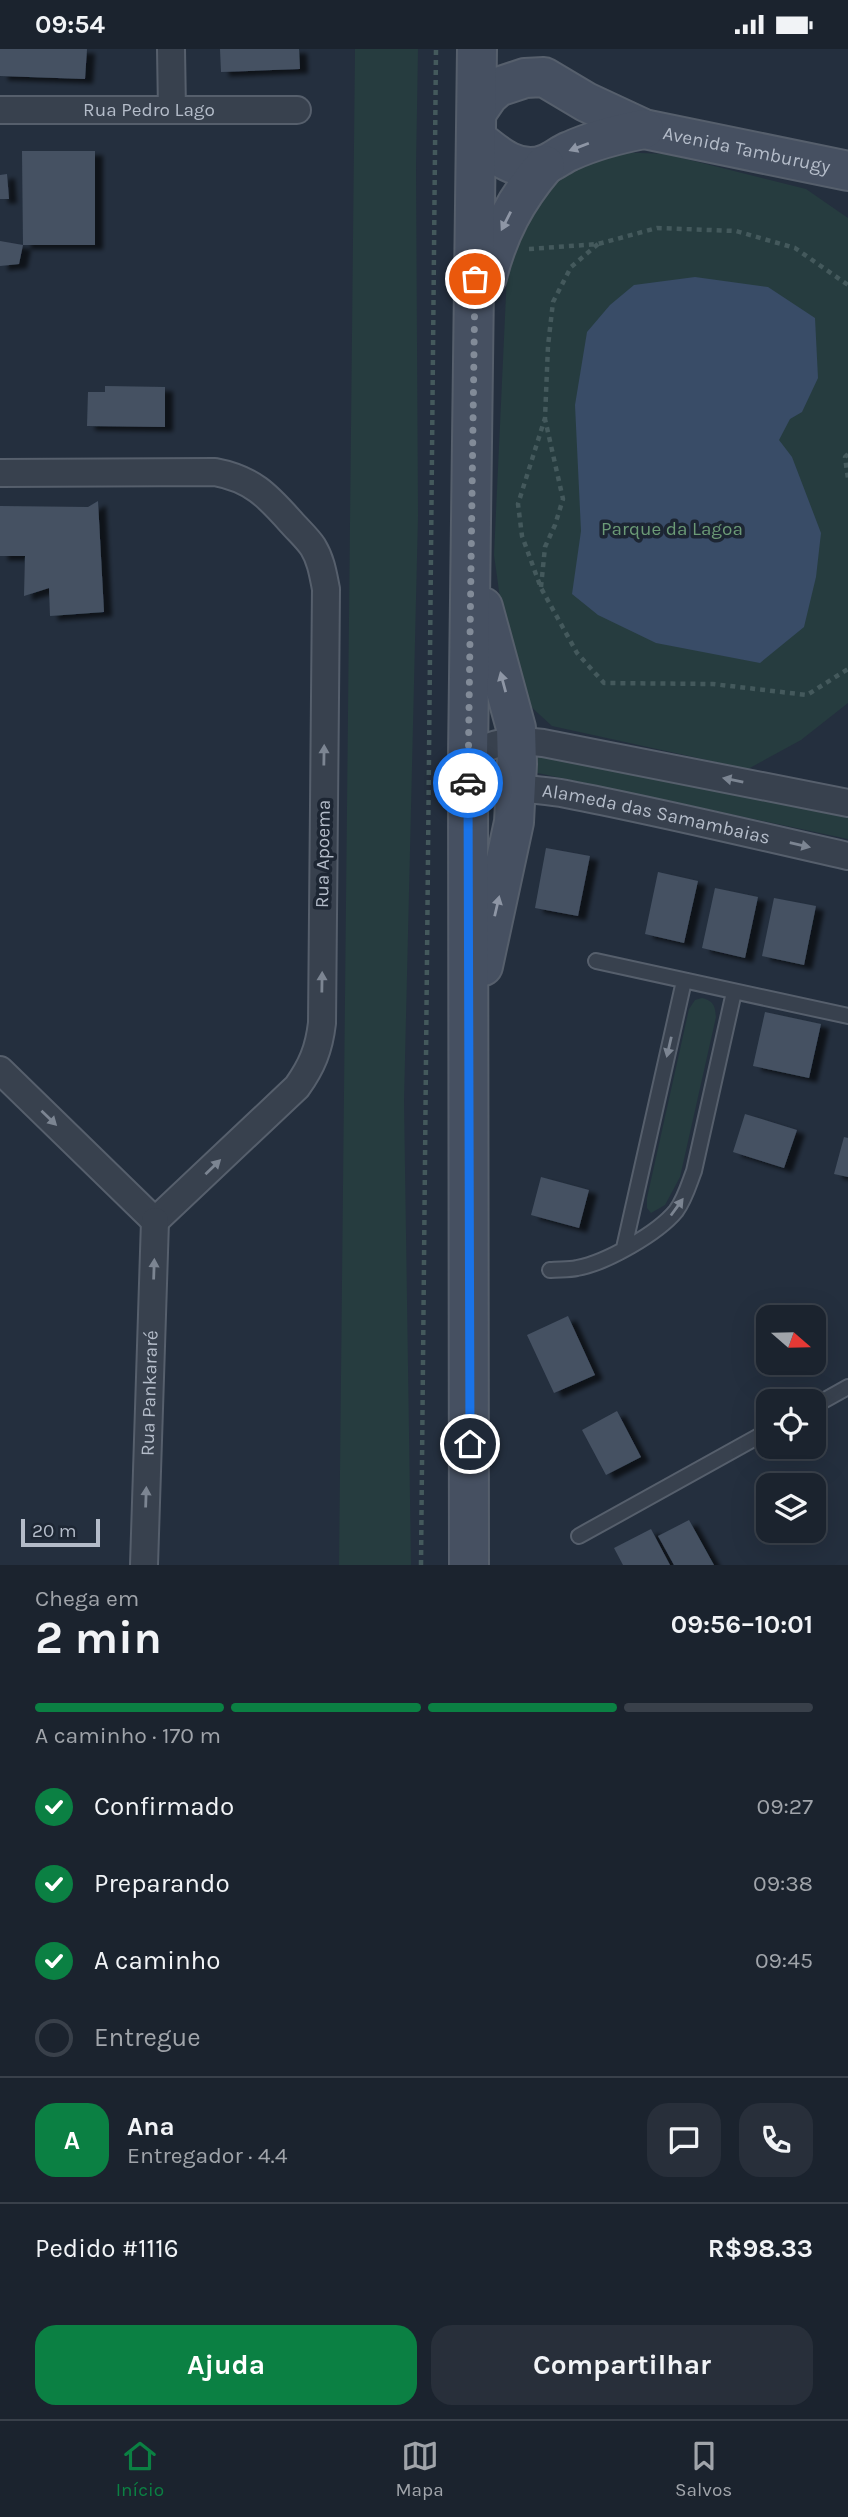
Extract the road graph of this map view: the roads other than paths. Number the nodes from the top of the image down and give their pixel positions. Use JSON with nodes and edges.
{"nodes":[{"id":1,"x":172,"y":49,"type":"edge"},
{"id":2,"x":477,"y":49,"type":"edge"},
{"id":3,"x":533,"y":63,"type":"edge"},
{"id":4,"x":0,"y":110,"type":"edge"},
{"id":5,"x":172,"y":110,"type":"junction"},
{"id":6,"x":297,"y":110,"type":"dead end"},
{"id":7,"x":477,"y":126,"type":"junction"},
{"id":8,"x":644,"y":129,"type":"junction"},
{"id":9,"x":545,"y":165,"type":"junction"},
{"id":10,"x":848,"y":170,"type":"edge"},
{"id":11,"x":474,"y":331,"type":"junction"},
{"id":12,"x":0,"y":473,"type":"edge"},
{"id":13,"x":471,"y":557,"type":"junction"},
{"id":14,"x":517,"y":741,"type":"junction"},
{"id":15,"x":468,"y":764,"type":"junction"},
{"id":16,"x":517,"y":786,"type":"junction"},
{"id":17,"x":848,"y":803,"type":"edge"},
{"id":18,"x":848,"y":856,"type":"edge"},
{"id":19,"x":596,"y":961,"type":"dead end"},
{"id":20,"x":684,"y":981,"type":"junction"},
{"id":21,"x":734,"y":992,"type":"junction"},
{"id":22,"x":848,"y":1016,"type":"edge"},
{"id":23,"x":467,"y":1044,"type":"junction"},
{"id":24,"x":0,"y":1070,"type":"edge"},
{"id":25,"x":155,"y":1221,"type":"junction"},
{"id":26,"x":624,"y":1248,"type":"junction"},
{"id":27,"x":550,"y":1270,"type":"dead end"},
{"id":28,"x":848,"y":1387,"type":"edge"},
{"id":29,"x":826,"y":1399,"type":"edge"},
{"id":30,"x":756,"y":1438,"type":"edge"},
{"id":31,"x":579,"y":1536,"type":"dead end"},
{"id":32,"x":144,"y":1565,"type":"edge"},
{"id":33,"x":470,"y":1565,"type":"edge"}],
"edges":[{"from":1,"to":5,"type":"street"},
{"from":2,"to":7,"type":"main road"},
{"from":3,"to":7,"type":"main road","name":"Avenida Tamburugy"},
{"from":3,"to":8,"type":"main road","name":"Avenida Tamburugy"},
{"from":4,"to":5,"type":"street","name":"Rua Pedro Lago"},
{"from":5,"to":6,"type":"street","name":"Rua Pedro Lago"},
{"from":7,"to":9,"type":"main road"},
{"from":7,"to":11,"type":"main road"},
{"from":8,"to":9,"type":"main road","name":"Avenida Tamburugy","one_way":true},
{"from":8,"to":10,"type":"main road","name":"Avenida Tamburugy"},
{"from":9,"to":11,"type":"main road","one_way":true},
{"from":11,"to":13,"type":"main road"},
{"from":25,"to":12,"type":"street","name":"Rua Apoema","one_way":true},
{"from":14,"to":13,"type":"main road","one_way":true},
{"from":13,"to":15,"type":"main road"},
{"from":14,"to":15,"type":"street"},
{"from":14,"to":16,"type":"main road"},
{"from":17,"to":14,"type":"street","one_way":true},
{"from":15,"to":16,"type":"street","name":"Alameda das Samambaias"},
{"from":15,"to":23,"type":"main road"},
{"from":16,"to":18,"type":"street","name":"Alameda das Samambaias","one_way":true},
{"from":23,"to":16,"type":"main road","one_way":true},
{"from":19,"to":20,"type":"lane"},
{"from":20,"to":21,"type":"lane"},
{"from":20,"to":26,"type":"lane","one_way":true},
{"from":21,"to":22,"type":"lane"},
{"from":26,"to":21,"type":"lane","one_way":true},
{"from":23,"to":33,"type":"main road"},
{"from":24,"to":25,"type":"street","one_way":true},
{"from":32,"to":25,"type":"street","name":"Rua Pankararé","one_way":true},
{"from":26,"to":27,"type":"lane"},
{"from":28,"to":29,"type":"lane"},
{"from":30,"to":31,"type":"lane"}]}
